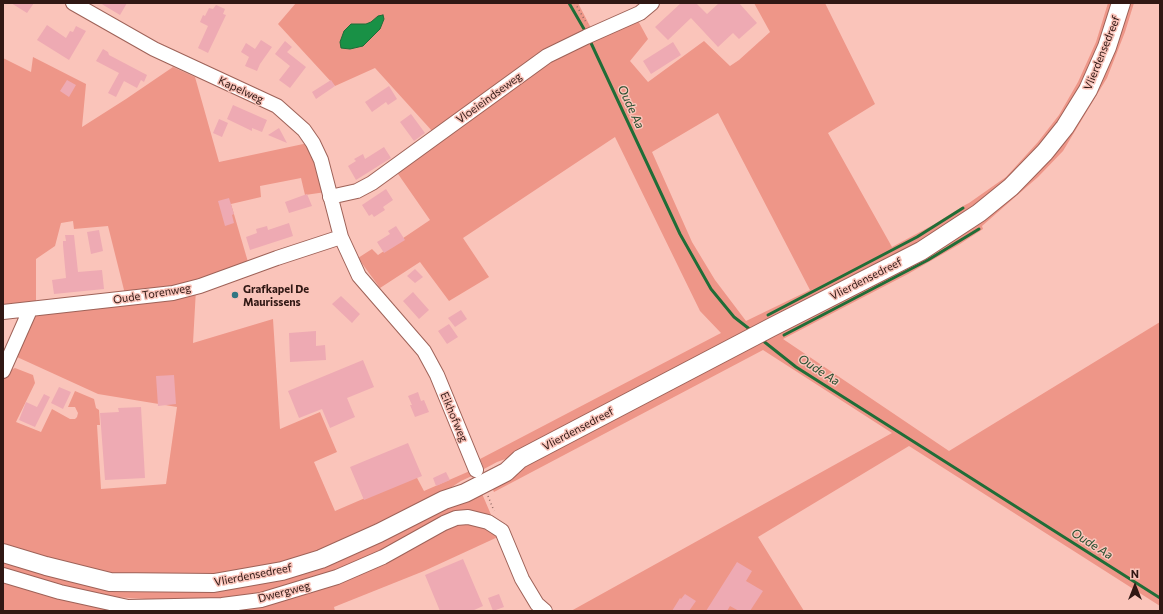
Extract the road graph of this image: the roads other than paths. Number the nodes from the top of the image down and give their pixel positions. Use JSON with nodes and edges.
{"nodes":[{"id":1,"x":73,"y":3,"type":"edge"},
{"id":2,"x":652,"y":3,"type":"edge"},
{"id":3,"x":1121,"y":3,"type":"edge"},
{"id":4,"x":330,"y":197,"type":"junction"},
{"id":5,"x":341,"y":237,"type":"junction"},
{"id":6,"x":30,"y":310,"type":"junction"},
{"id":7,"x":3,"y":312,"type":"edge"},
{"id":8,"x":3,"y":371,"type":"edge"},
{"id":9,"x":520,"y":459,"type":"junction"},
{"id":10,"x":480,"y":477,"type":"junction"},
{"id":11,"x":444,"y":500,"type":"junction"},
{"id":12,"x":3,"y":553,"type":"edge"},
{"id":13,"x":3,"y":574,"type":"edge"},
{"id":14,"x":544,"y":611,"type":"edge"}],
"edges":[{"from":1,"to":4,"type":"street","name":"Kapelweg"},
{"from":2,"to":4,"type":"street","name":"Vloeieindseweg"},
{"from":3,"to":9,"type":"main road","name":"Vlierdensedreef"},
{"from":4,"to":5,"type":"street","name":"Kapelweg"},
{"from":5,"to":6,"type":"street","name":"Oude Torenweg"},
{"from":5,"to":10,"type":"street","name":"Eikhofweg"},
{"from":6,"to":7,"type":"street","name":"Oude Torenweg"},
{"from":6,"to":8,"type":"street"},
{"from":9,"to":10,"type":"main road","name":"Vlierdensedreef"},
{"from":9,"to":11,"type":"main road","name":"Vlierdensedreef"},
{"from":10,"to":11,"type":"main road","name":"Vlierdensedreef"},
{"from":11,"to":12,"type":"main road","name":"Vlierdensedreef"},
{"from":13,"to":14,"type":"street","name":"Dwergweg"}]}
